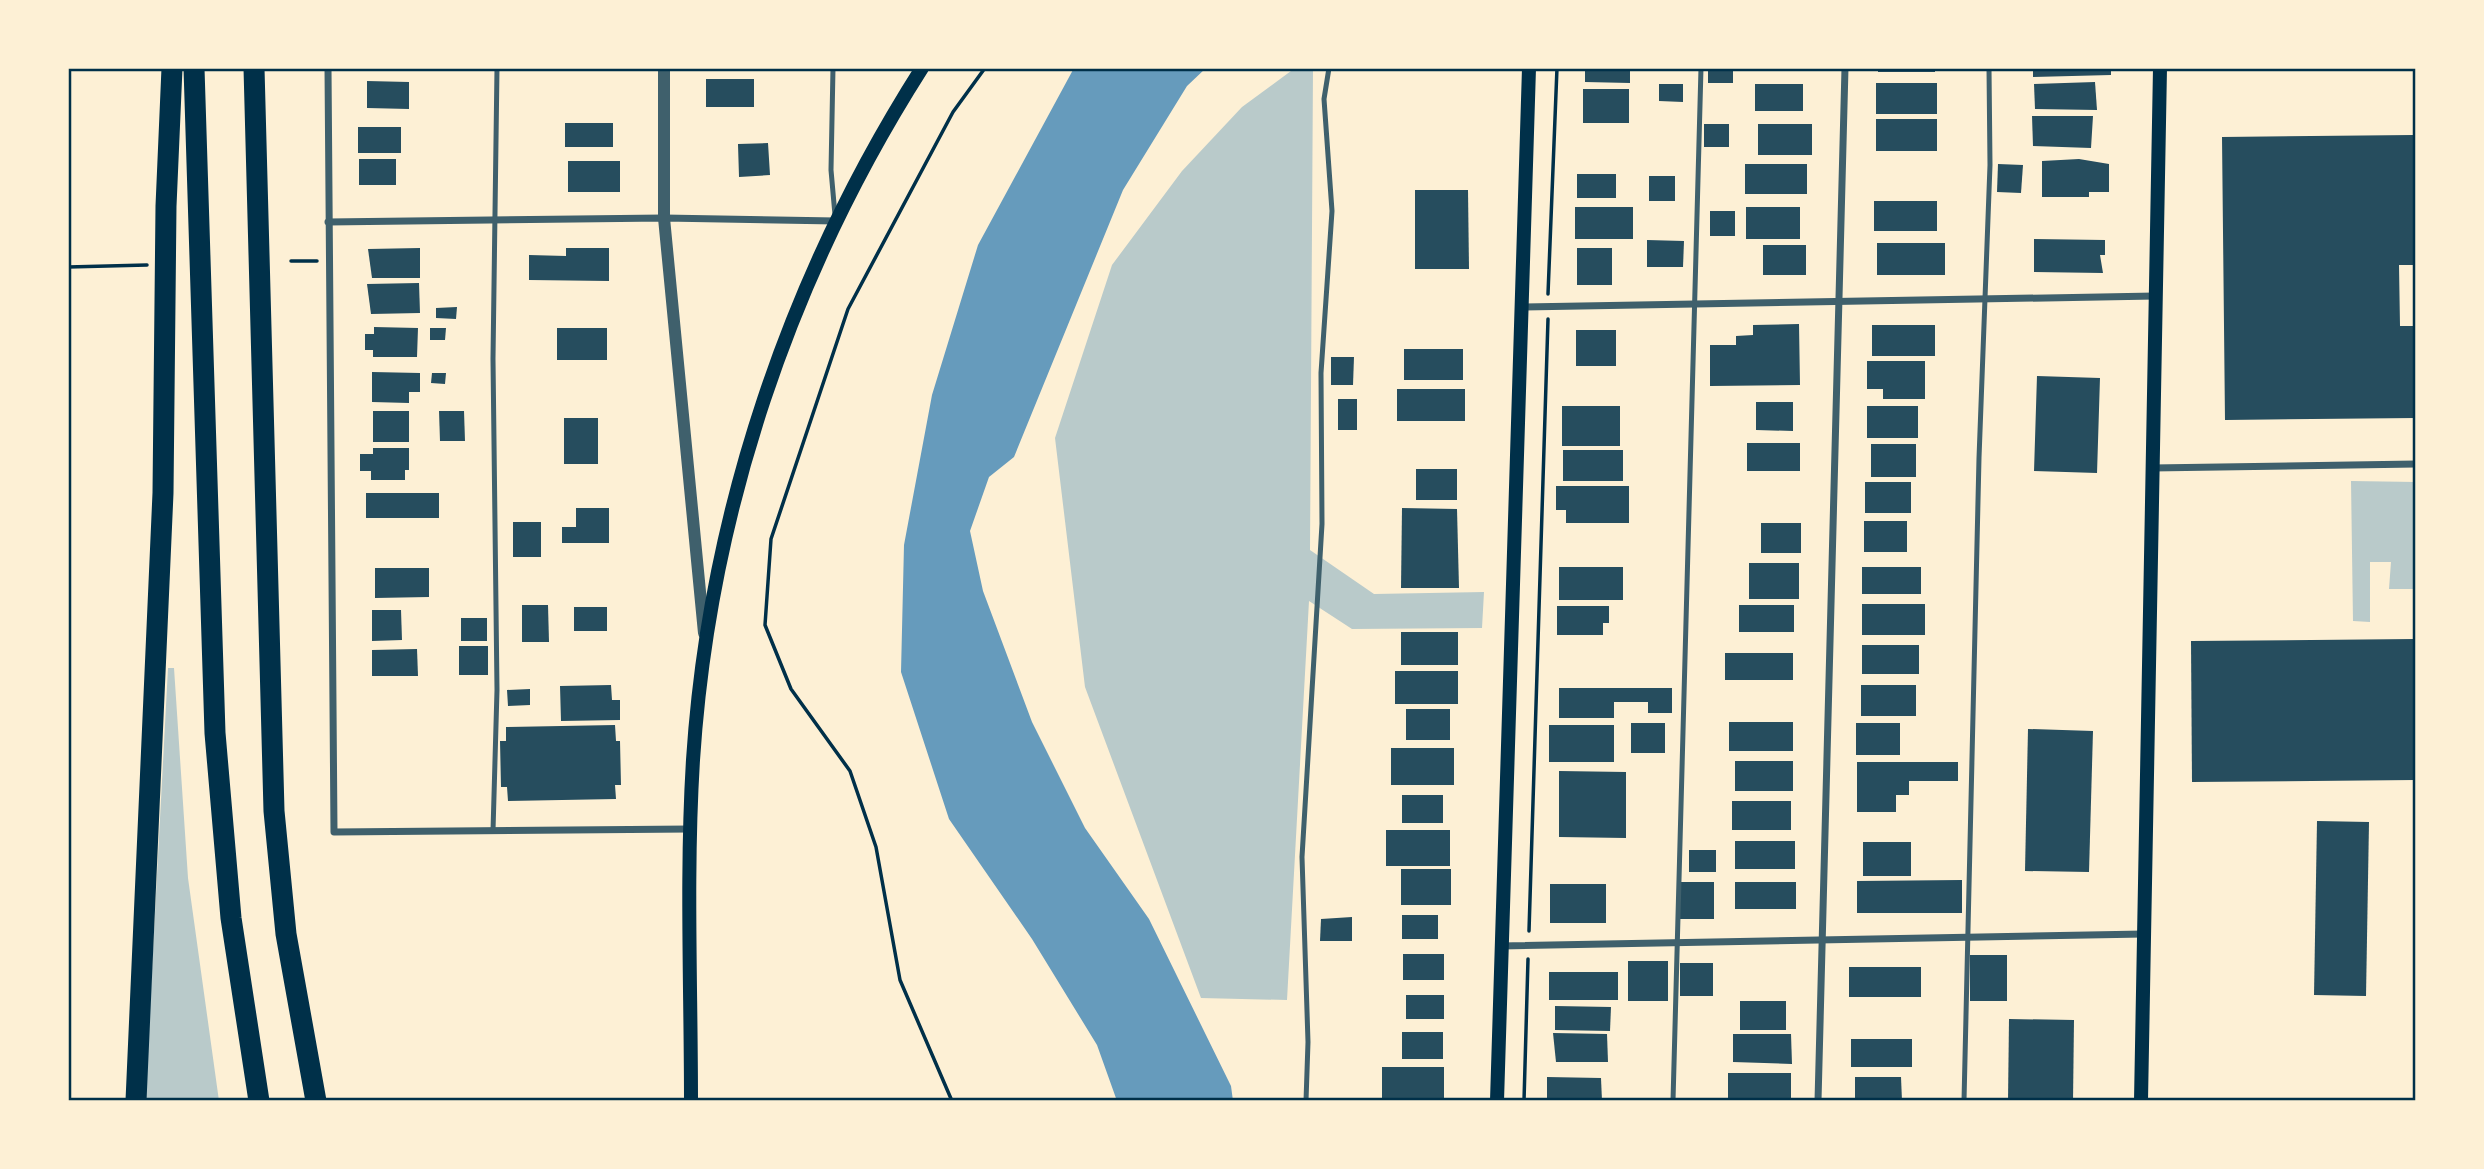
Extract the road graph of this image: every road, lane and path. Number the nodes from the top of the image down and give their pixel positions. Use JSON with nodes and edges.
{"nodes":[{"id":1,"x":172,"y":68,"type":"edge"},
{"id":2,"x":194,"y":68,"type":"edge"},
{"id":3,"x":254,"y":68,"type":"edge"},
{"id":4,"x":328,"y":68,"type":"edge"},
{"id":5,"x":497,"y":68,"type":"edge"},
{"id":6,"x":664,"y":68,"type":"edge"},
{"id":7,"x":833,"y":68,"type":"edge"},
{"id":8,"x":922,"y":68,"type":"edge"},
{"id":9,"x":985,"y":68,"type":"edge"},
{"id":10,"x":1329,"y":68,"type":"edge"},
{"id":11,"x":1529,"y":68,"type":"edge"},
{"id":12,"x":1558,"y":68,"type":"edge"},
{"id":13,"x":1701,"y":68,"type":"edge"},
{"id":14,"x":1845,"y":68,"type":"edge"},
{"id":15,"x":1989,"y":68,"type":"edge"},
{"id":16,"x":2160,"y":68,"type":"edge"},
{"id":17,"x":664,"y":218,"type":"junction"},
{"id":18,"x":495,"y":220,"type":"junction"},
{"id":19,"x":836,"y":221,"type":"junction"},
{"id":20,"x":328,"y":222,"type":"junction"},
{"id":21,"x":329,"y":260,"type":"junction"},
{"id":22,"x":291,"y":261,"type":"dead end"},
{"id":23,"x":151,"y":264,"type":"dead end"},
{"id":24,"x":68,"y":267,"type":"edge"},
{"id":25,"x":2155,"y":296,"type":"junction"},
{"id":26,"x":1984,"y":299,"type":"junction"},
{"id":27,"x":1839,"y":301,"type":"junction"},
{"id":28,"x":1694,"y":304,"type":"junction"},
{"id":29,"x":1548,"y":306,"type":"junction"},
{"id":30,"x":1521,"y":307,"type":"junction"},
{"id":31,"x":2416,"y":464,"type":"edge"},
{"id":32,"x":2152,"y":468,"type":"junction"},
{"id":33,"x":706,"y":649,"type":"junction"},
{"id":34,"x":690,"y":829,"type":"junction"},
{"id":35,"x":494,"y":831,"type":"junction"},
{"id":36,"x":2144,"y":934,"type":"junction"},
{"id":37,"x":1969,"y":937,"type":"junction"},
{"id":38,"x":1823,"y":939,"type":"junction"},
{"id":39,"x":1675,"y":943,"type":"junction"},
{"id":40,"x":1502,"y":946,"type":"junction"},
{"id":41,"x":1528,"y":947,"type":"junction"},
{"id":42,"x":136,"y":1101,"type":"edge"},
{"id":43,"x":259,"y":1101,"type":"edge"},
{"id":44,"x":316,"y":1101,"type":"edge"},
{"id":45,"x":691,"y":1101,"type":"edge"},
{"id":46,"x":952,"y":1101,"type":"edge"},
{"id":47,"x":1306,"y":1101,"type":"edge"},
{"id":48,"x":1497,"y":1101,"type":"edge"},
{"id":49,"x":1524,"y":1101,"type":"edge"},
{"id":50,"x":1672,"y":1101,"type":"edge"},
{"id":51,"x":1818,"y":1101,"type":"edge"},
{"id":52,"x":1964,"y":1101,"type":"edge"},
{"id":53,"x":2141,"y":1101,"type":"edge"}],
"edges":[{"from":1,"to":42,"type":"highway"},
{"from":2,"to":43,"type":"highway"},
{"from":3,"to":44,"type":"highway"},
{"from":4,"to":20,"type":"street"},
{"from":5,"to":18,"type":"lane"},
{"from":6,"to":17,"type":"street"},
{"from":7,"to":19,"type":"lane"},
{"from":8,"to":19,"type":"main road"},
{"from":9,"to":46,"type":"path"},
{"from":10,"to":47,"type":"lane"},
{"from":11,"to":30,"type":"main road"},
{"from":12,"to":29,"type":"path"},
{"from":13,"to":28,"type":"lane"},
{"from":14,"to":27,"type":"street"},
{"from":15,"to":26,"type":"lane"},
{"from":16,"to":25,"type":"main road"},
{"from":17,"to":18,"type":"street"},
{"from":17,"to":19,"type":"street"},
{"from":17,"to":33,"type":"street"},
{"from":18,"to":20,"type":"street"},
{"from":18,"to":35,"type":"lane"},
{"from":19,"to":33,"type":"main road"},
{"from":20,"to":21,"type":"street"},
{"from":21,"to":22,"type":"path"},
{"from":21,"to":35,"type":"street"},
{"from":23,"to":24,"type":"path"},
{"from":25,"to":26,"type":"street"},
{"from":25,"to":32,"type":"main road"},
{"from":26,"to":27,"type":"street"},
{"from":26,"to":37,"type":"lane"},
{"from":27,"to":28,"type":"street"},
{"from":27,"to":38,"type":"street"},
{"from":28,"to":29,"type":"street"},
{"from":28,"to":39,"type":"lane"},
{"from":29,"to":30,"type":"street"},
{"from":29,"to":41,"type":"path"},
{"from":30,"to":40,"type":"main road"},
{"from":31,"to":32,"type":"street"},
{"from":32,"to":36,"type":"main road"},
{"from":33,"to":34,"type":"main road"},
{"from":34,"to":35,"type":"street"},
{"from":34,"to":45,"type":"main road"},
{"from":36,"to":37,"type":"street"},
{"from":36,"to":53,"type":"main road"},
{"from":37,"to":38,"type":"street"},
{"from":37,"to":52,"type":"lane"},
{"from":38,"to":39,"type":"street"},
{"from":38,"to":51,"type":"street"},
{"from":39,"to":41,"type":"street"},
{"from":39,"to":50,"type":"lane"},
{"from":40,"to":41,"type":"street"},
{"from":40,"to":48,"type":"main road"},
{"from":41,"to":49,"type":"path"}]}
